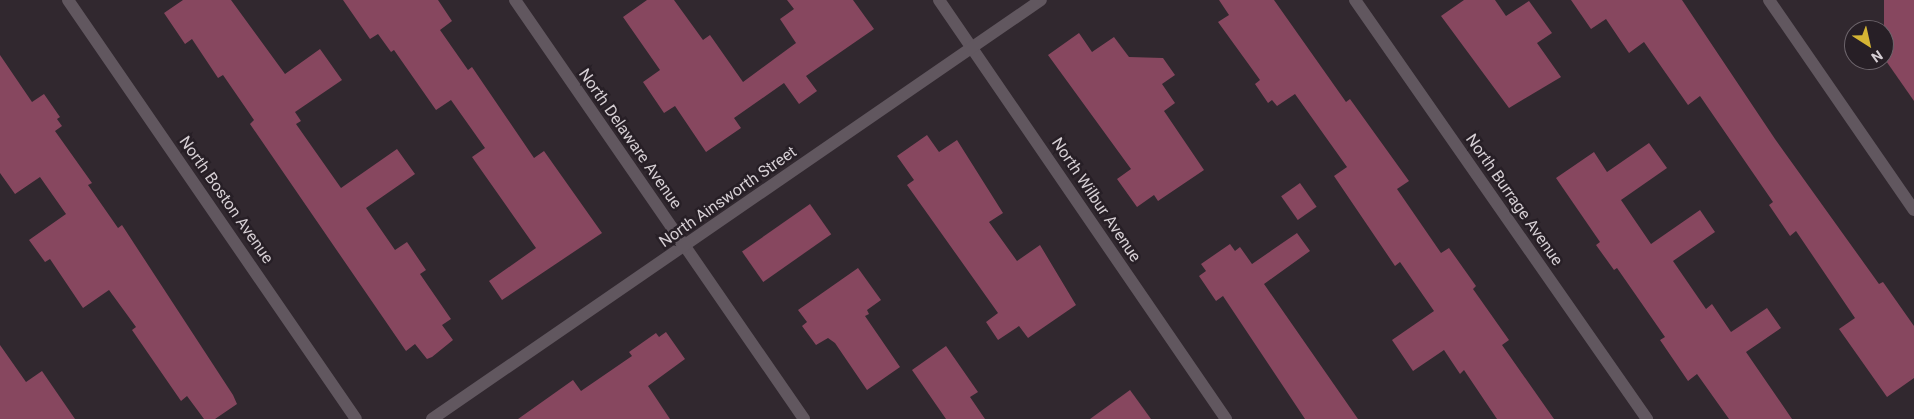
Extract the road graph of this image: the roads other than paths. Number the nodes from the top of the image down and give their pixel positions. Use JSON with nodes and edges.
{"nodes":[{"id":1,"x":68,"y":0,"type":"edge"},
{"id":2,"x":515,"y":0,"type":"edge"},
{"id":3,"x":939,"y":0,"type":"edge"},
{"id":4,"x":1041,"y":0,"type":"edge"},
{"id":5,"x":1355,"y":0,"type":"edge"},
{"id":6,"x":1769,"y":0,"type":"edge"},
{"id":7,"x":972,"y":48,"type":"junction"},
{"id":8,"x":1914,"y":210,"type":"edge"},
{"id":9,"x":685,"y":247,"type":"junction"},
{"id":10,"x":356,"y":419,"type":"edge"},
{"id":11,"x":432,"y":419,"type":"edge"},
{"id":12,"x":804,"y":419,"type":"edge"},
{"id":13,"x":1226,"y":419,"type":"edge"},
{"id":14,"x":1647,"y":419,"type":"edge"}],
"edges":[{"from":1,"to":10,"type":"street","name":"North Boston Avenue"},
{"from":2,"to":9,"type":"street","name":"North Delaware Avenue"},
{"from":3,"to":7,"type":"street","name":"North Wilbur Avenue"},
{"from":4,"to":7,"type":"street","name":"North Ainsworth Street"},
{"from":5,"to":14,"type":"street","name":"North Burrage Avenue"},
{"from":6,"to":8,"type":"street"},
{"from":7,"to":9,"type":"street","name":"North Ainsworth Street"},
{"from":7,"to":13,"type":"street","name":"North Wilbur Avenue"},
{"from":9,"to":11,"type":"street","name":"North Ainsworth Street"},
{"from":9,"to":12,"type":"street","name":"North Delaware Avenue"}]}
